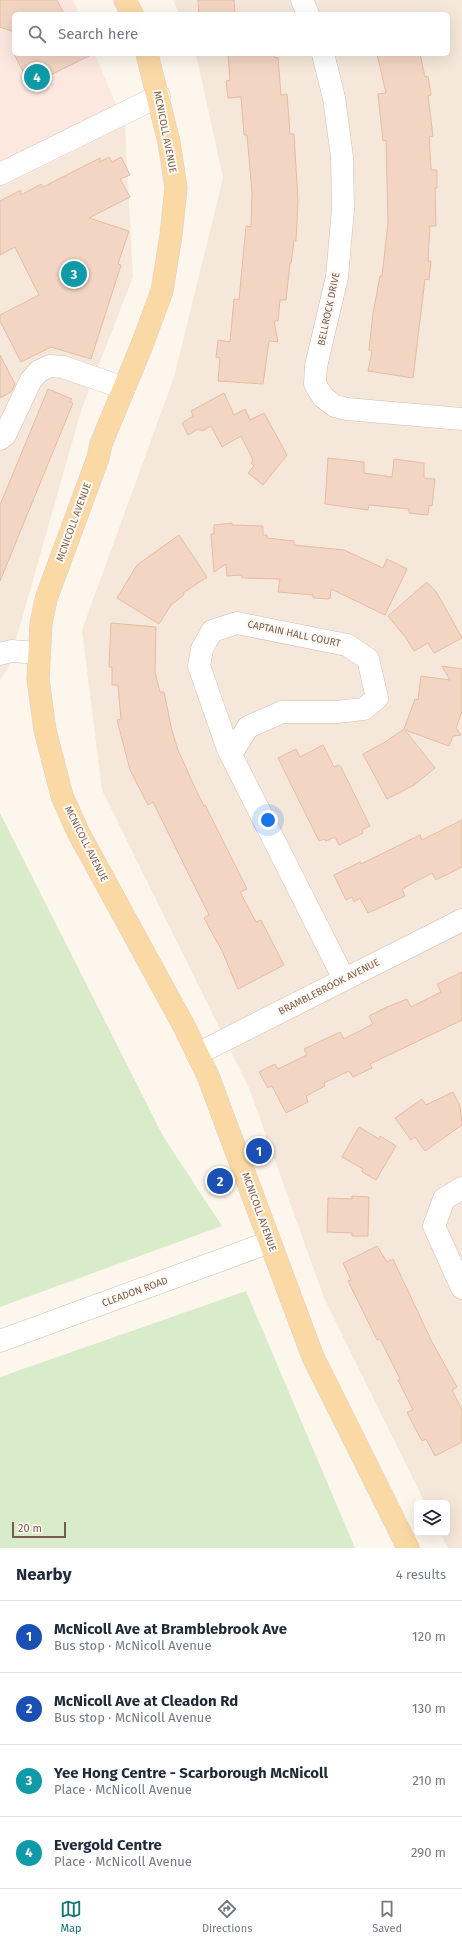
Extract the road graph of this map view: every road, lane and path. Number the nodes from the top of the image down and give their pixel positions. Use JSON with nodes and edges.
{"nodes":[{"id":1,"x":125,"y":0,"type":"edge"},
{"id":2,"x":302,"y":0,"type":"edge"},
{"id":3,"x":131,"y":12,"type":"edge"},
{"id":4,"x":307,"y":12,"type":"edge"},
{"id":5,"x":148,"y":56,"type":"edge"},
{"id":6,"x":324,"y":56,"type":"edge"},
{"id":7,"x":158,"y":96,"type":"junction"},
{"id":8,"x":0,"y":174,"type":"edge"},
{"id":9,"x":124,"y":388,"type":"junction"},
{"id":10,"x":462,"y":419,"type":"edge"},
{"id":11,"x":0,"y":439,"type":"edge"},
{"id":12,"x":38,"y":653,"type":"junction"},
{"id":13,"x":0,"y":654,"type":"edge"},
{"id":14,"x":231,"y":754,"type":"junction"},
{"id":15,"x":462,"y":920,"type":"edge"},
{"id":16,"x":344,"y":979,"type":"junction"},
{"id":17,"x":197,"y":1054,"type":"junction"},
{"id":18,"x":462,"y":1188,"type":"edge"},
{"id":19,"x":270,"y":1242,"type":"junction"},
{"id":20,"x":462,"y":1288,"type":"edge"},
{"id":21,"x":0,"y":1341,"type":"edge"},
{"id":22,"x":408,"y":1548,"type":"edge"}],
"edges":[{"from":1,"to":3,"type":"main road"},
{"from":2,"to":4,"type":"street"},
{"from":5,"to":7,"type":"main road","name":"MCNICOLL AVENUE"},
{"from":6,"to":10,"type":"street","name":"BELLROCK DRIVE"},
{"from":7,"to":8,"type":"street"},
{"from":7,"to":9,"type":"main road","name":"MCNICOLL AVENUE"},
{"from":9,"to":11,"type":"street"},
{"from":9,"to":12,"type":"main road","name":"MCNICOLL AVENUE"},
{"from":12,"to":13,"type":"street"},
{"from":12,"to":17,"type":"main road","name":"MCNICOLL AVENUE"},
{"from":14,"to":14,"type":"street","name":"CAPTAIN HALL COURT"},
{"from":14,"to":16,"type":"street","name":"CAPTAIN HALL COURT"},
{"from":15,"to":16,"type":"street","name":"BRAMBLEBROOK AVENUE"},
{"from":16,"to":17,"type":"street","name":"BRAMBLEBROOK AVENUE"},
{"from":17,"to":19,"type":"main road","name":"MCNICOLL AVENUE"},
{"from":18,"to":20,"type":"street"},
{"from":19,"to":21,"type":"street","name":"CLEADON ROAD"},
{"from":19,"to":22,"type":"main road","name":"MCNICOLL AVENUE"}]}
